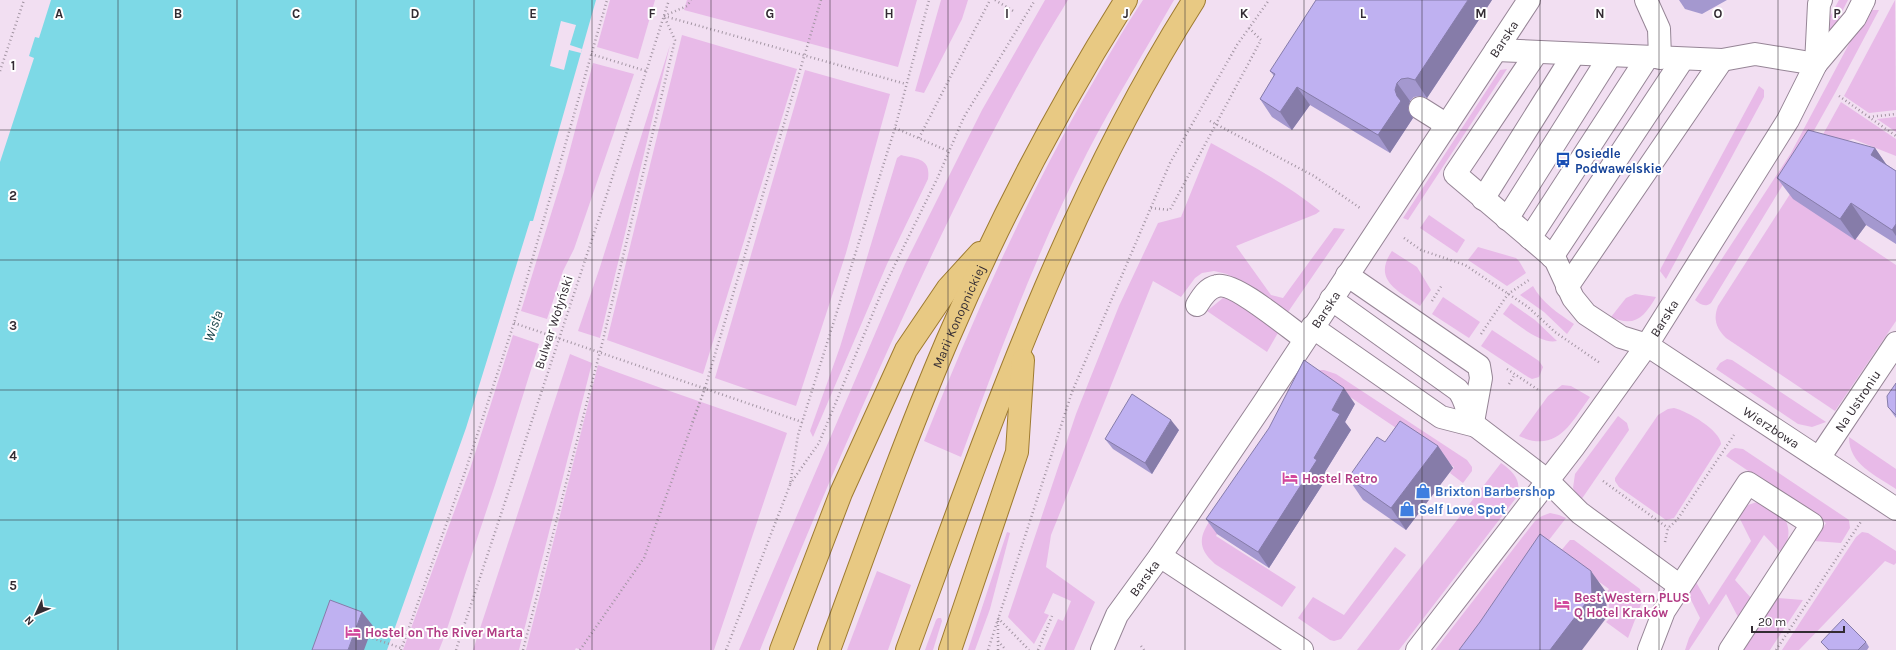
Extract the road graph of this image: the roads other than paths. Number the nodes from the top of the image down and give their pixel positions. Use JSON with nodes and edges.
{"nodes":[{"id":1,"x":1126,"y":0,"type":"edge"},
{"id":2,"x":1194,"y":0,"type":"edge"},
{"id":3,"x":1530,"y":0,"type":"edge"},
{"id":4,"x":1646,"y":0,"type":"edge"},
{"id":5,"x":1821,"y":0,"type":"edge"},
{"id":6,"x":1864,"y":0,"type":"edge"},
{"id":7,"x":1496,"y":50,"type":"junction"},
{"id":8,"x":1536,"y":52,"type":"junction"},
{"id":9,"x":1574,"y":54,"type":"junction"},
{"id":10,"x":1610,"y":56,"type":"junction"},
{"id":11,"x":1653,"y":58,"type":"junction"},
{"id":12,"x":1683,"y":59,"type":"junction"},
{"id":13,"x":1722,"y":60,"type":"junction"},
{"id":14,"x":1816,"y":64,"type":"junction"},
{"id":15,"x":1420,"y":108,"type":"dead end"},
{"id":16,"x":1447,"y":125,"type":"junction"},
{"id":17,"x":1483,"y":199,"type":"junction"},
{"id":18,"x":1507,"y":218,"type":"junction"},
{"id":19,"x":994,"y":238,"type":"junction"},
{"id":20,"x":1530,"y":238,"type":"junction"},
{"id":21,"x":1552,"y":257,"type":"junction"},
{"id":22,"x":1347,"y":275,"type":"junction"},
{"id":23,"x":1567,"y":287,"type":"junction"},
{"id":24,"x":1331,"y":299,"type":"junction"},
{"id":25,"x":1197,"y":305,"type":"dead end"},
{"id":26,"x":1308,"y":333,"type":"junction"},
{"id":27,"x":1025,"y":337,"type":"junction"},
{"id":28,"x":1896,"y":343,"type":"edge"},
{"id":29,"x":1647,"y":344,"type":"junction"},
{"id":30,"x":1476,"y":426,"type":"junction"},
{"id":31,"x":1819,"y":458,"type":"junction"},
{"id":32,"x":1548,"y":480,"type":"junction"},
{"id":33,"x":1896,"y":509,"type":"edge"},
{"id":34,"x":1160,"y":556,"type":"junction"},
{"id":35,"x":1680,"y":586,"type":"junction"},
{"id":36,"x":781,"y":650,"type":"edge"},
{"id":37,"x":829,"y":650,"type":"edge"},
{"id":38,"x":907,"y":650,"type":"edge"},
{"id":39,"x":950,"y":650,"type":"edge"},
{"id":40,"x":1102,"y":650,"type":"edge"},
{"id":41,"x":1302,"y":650,"type":"edge"},
{"id":42,"x":1417,"y":650,"type":"edge"},
{"id":43,"x":1649,"y":650,"type":"edge"},
{"id":44,"x":1730,"y":650,"type":"edge"}],
"edges":[{"from":1,"to":19,"type":"main road","name":"Marii Konopnickiej"},
{"from":2,"to":27,"type":"main road"},
{"from":3,"to":7,"type":"street","name":"Barska"},
{"from":4,"to":11,"type":"street"},
{"from":5,"to":14,"type":"street","name":"Barska"},
{"from":6,"to":14,"type":"street","name":"Barska"},
{"from":7,"to":8,"type":"street"},
{"from":7,"to":16,"type":"street","name":"Barska"},
{"from":8,"to":9,"type":"street"},
{"from":8,"to":17,"type":"street"},
{"from":9,"to":10,"type":"street"},
{"from":9,"to":17,"type":"street"},
{"from":10,"to":11,"type":"street"},
{"from":10,"to":18,"type":"street"},
{"from":11,"to":12,"type":"street"},
{"from":11,"to":20,"type":"street"},
{"from":12,"to":13,"type":"street"},
{"from":12,"to":21,"type":"street"},
{"from":13,"to":14,"type":"street"},
{"from":13,"to":23,"type":"street"},
{"from":14,"to":29,"type":"street","name":"Barska"},
{"from":15,"to":16,"type":"street"},
{"from":16,"to":22,"type":"street","name":"Barska"},
{"from":17,"to":18,"type":"street"},
{"from":18,"to":20,"type":"street"},
{"from":19,"to":36,"type":"main road"},
{"from":19,"to":37,"type":"main road","name":"Marii Konopnickiej"},
{"from":20,"to":21,"type":"street"},
{"from":21,"to":23,"type":"street","name":"Wierzbowa"},
{"from":22,"to":24,"type":"street","name":"Barska"},
{"from":22,"to":30,"type":"street"},
{"from":23,"to":29,"type":"street","name":"Wierzbowa"},
{"from":24,"to":26,"type":"street","name":"Barska"},
{"from":24,"to":30,"type":"street"},
{"from":25,"to":26,"type":"street"},
{"from":26,"to":30,"type":"street"},
{"from":26,"to":34,"type":"street","name":"Barska"},
{"from":27,"to":38,"type":"main road"},
{"from":27,"to":39,"type":"main road"},
{"from":28,"to":31,"type":"street","name":"Na Ustroniu"},
{"from":29,"to":31,"type":"street","name":"Wierzbowa"},
{"from":29,"to":32,"type":"street","name":"Barska"},
{"from":30,"to":32,"type":"street"},
{"from":31,"to":33,"type":"street","name":"Wierzbowa"},
{"from":32,"to":35,"type":"street"},
{"from":32,"to":42,"type":"street","name":"Barska"},
{"from":34,"to":40,"type":"street","name":"Barska"},
{"from":34,"to":41,"type":"street"},
{"from":35,"to":43,"type":"street"},
{"from":35,"to":44,"type":"street"}]}
